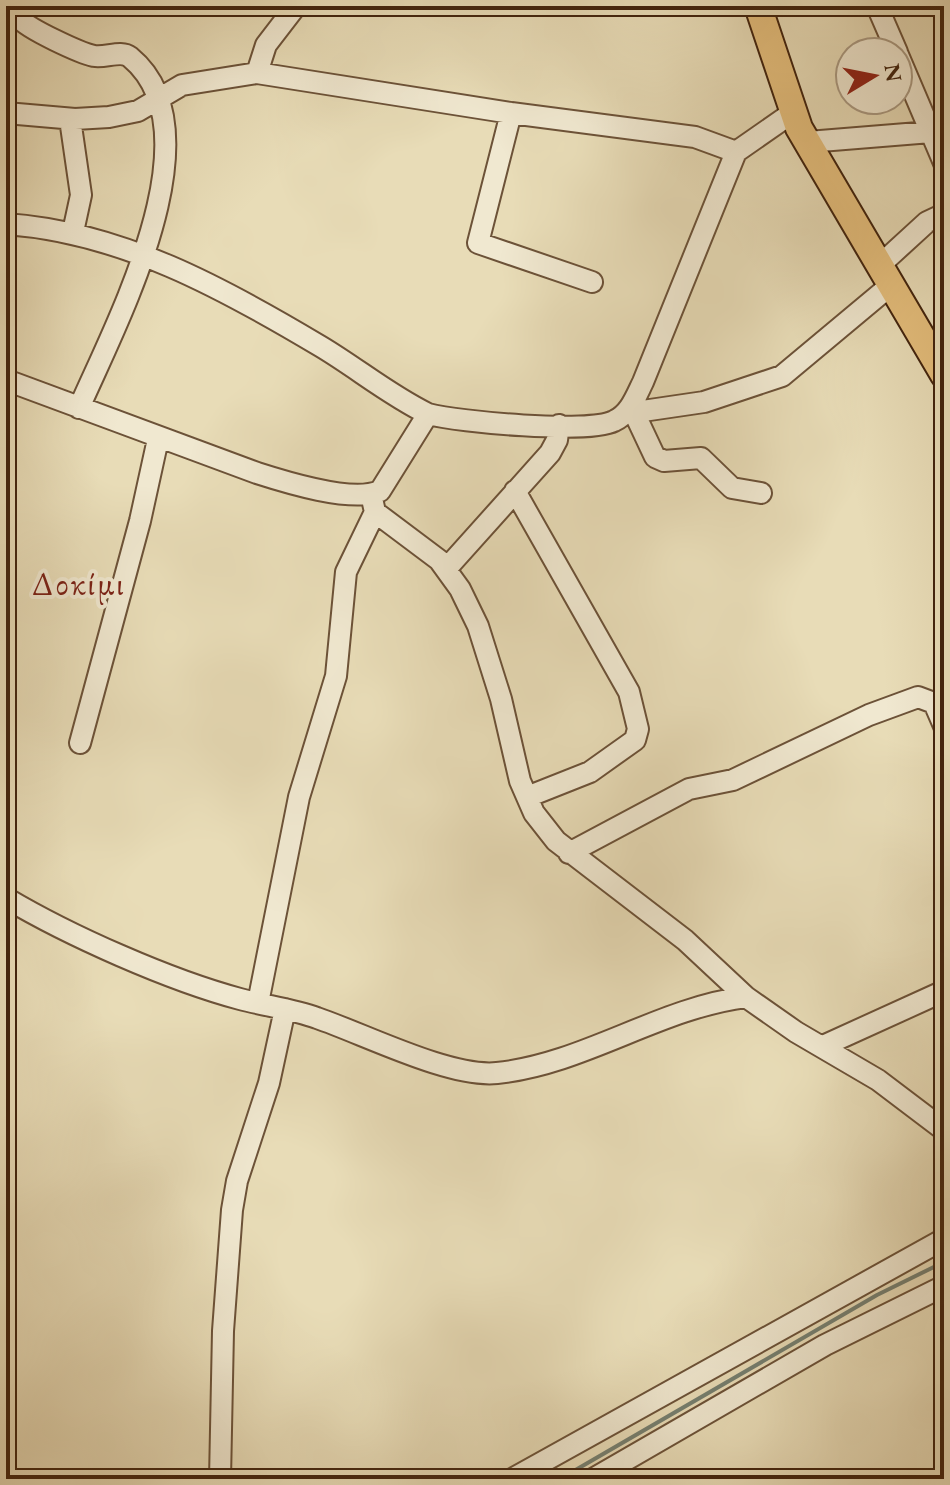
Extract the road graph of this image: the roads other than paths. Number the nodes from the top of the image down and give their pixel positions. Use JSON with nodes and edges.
{"nodes":[{"id":1,"x":16,"y":6,"type":"edge"},
{"id":2,"x":296,"y":6,"type":"edge"},
{"id":3,"x":758,"y":6,"type":"edge"},
{"id":4,"x":877,"y":6,"type":"edge"},
{"id":5,"x":890,"y":36,"type":"edge"},
{"id":6,"x":257,"y":73,"type":"junction"},
{"id":7,"x":914,"y":93,"type":"edge"},
{"id":8,"x":158,"y":98,"type":"junction"},
{"id":9,"x":6,"y":113,"type":"edge"},
{"id":10,"x":511,"y":113,"type":"junction"},
{"id":11,"x":792,"y":113,"type":"junction"},
{"id":12,"x":70,"y":119,"type":"junction"},
{"id":13,"x":931,"y":132,"type":"junction"},
{"id":14,"x":808,"y":142,"type":"junction"},
{"id":15,"x":736,"y":152,"type":"junction"},
{"id":16,"x":944,"y":163,"type":"edge"},
{"id":17,"x":944,"y":214,"type":"edge"},
{"id":18,"x":6,"y":224,"type":"edge"},
{"id":19,"x":73,"y":232,"type":"junction"},
{"id":20,"x":145,"y":255,"type":"junction"},
{"id":21,"x":886,"y":275,"type":"junction"},
{"id":22,"x":592,"y":282,"type":"dead end"},
{"id":23,"x":944,"y":375,"type":"edge"},
{"id":24,"x":6,"y":382,"type":"edge"},
{"id":25,"x":79,"y":408,"type":"junction"},
{"id":26,"x":633,"y":409,"type":"junction"},
{"id":27,"x":428,"y":414,"type":"junction"},
{"id":28,"x":559,"y":425,"type":"junction"},
{"id":29,"x":158,"y":439,"type":"junction"},
{"id":30,"x":515,"y":491,"type":"junction"},
{"id":31,"x":761,"y":493,"type":"dead end"},
{"id":32,"x":373,"y":503,"type":"junction"},
{"id":33,"x":447,"y":568,"type":"junction"},
{"id":34,"x":944,"y":726,"type":"edge"},
{"id":35,"x":80,"y":743,"type":"dead end"},
{"id":36,"x":527,"y":797,"type":"junction"},
{"id":37,"x":569,"y":853,"type":"junction"},
{"id":38,"x":6,"y":898,"type":"edge"},
{"id":39,"x":944,"y":991,"type":"edge"},
{"id":40,"x":746,"y":997,"type":"junction"},
{"id":41,"x":258,"y":1003,"type":"junction"},
{"id":42,"x":285,"y":1009,"type":"junction"},
{"id":43,"x":823,"y":1046,"type":"junction"},
{"id":44,"x":944,"y":1130,"type":"edge"},
{"id":45,"x":944,"y":1239,"type":"edge"},
{"id":46,"x":944,"y":1286,"type":"edge"},
{"id":47,"x":220,"y":1479,"type":"edge"},
{"id":48,"x":512,"y":1479,"type":"edge"},
{"id":49,"x":593,"y":1479,"type":"edge"}],
"edges":[{"from":1,"to":8,"type":"street"},
{"from":2,"to":6,"type":"street"},
{"from":3,"to":11,"type":"main road"},
{"from":4,"to":5,"type":"street"},
{"from":6,"to":8,"type":"street"},
{"from":6,"to":10,"type":"street"},
{"from":7,"to":13,"type":"street"},
{"from":8,"to":12,"type":"street"},
{"from":8,"to":20,"type":"street"},
{"from":9,"to":12,"type":"street"},
{"from":10,"to":15,"type":"street"},
{"from":10,"to":22,"type":"street"},
{"from":11,"to":14,"type":"main road"},
{"from":11,"to":15,"type":"street"},
{"from":12,"to":19,"type":"street"},
{"from":13,"to":14,"type":"street"},
{"from":13,"to":16,"type":"street"},
{"from":14,"to":21,"type":"main road"},
{"from":15,"to":26,"type":"street"},
{"from":17,"to":21,"type":"street"},
{"from":18,"to":19,"type":"street"},
{"from":19,"to":20,"type":"street"},
{"from":20,"to":25,"type":"street"},
{"from":20,"to":27,"type":"street"},
{"from":21,"to":23,"type":"main road"},
{"from":21,"to":26,"type":"street"},
{"from":24,"to":25,"type":"street"},
{"from":25,"to":29,"type":"street"},
{"from":26,"to":28,"type":"street"},
{"from":26,"to":31,"type":"street"},
{"from":27,"to":28,"type":"street"},
{"from":27,"to":32,"type":"street"},
{"from":28,"to":30,"type":"street"},
{"from":29,"to":32,"type":"street"},
{"from":29,"to":35,"type":"street"},
{"from":30,"to":33,"type":"street"},
{"from":30,"to":36,"type":"street"},
{"from":32,"to":33,"type":"street"},
{"from":32,"to":41,"type":"street"},
{"from":33,"to":36,"type":"street"},
{"from":34,"to":37,"type":"street"},
{"from":36,"to":37,"type":"street"},
{"from":37,"to":40,"type":"street"},
{"from":38,"to":41,"type":"street"},
{"from":39,"to":43,"type":"street"},
{"from":40,"to":42,"type":"street"},
{"from":40,"to":43,"type":"street"},
{"from":41,"to":42,"type":"street"},
{"from":42,"to":47,"type":"street"},
{"from":43,"to":44,"type":"street"},
{"from":45,"to":48,"type":"street"},
{"from":46,"to":49,"type":"street"}]}
